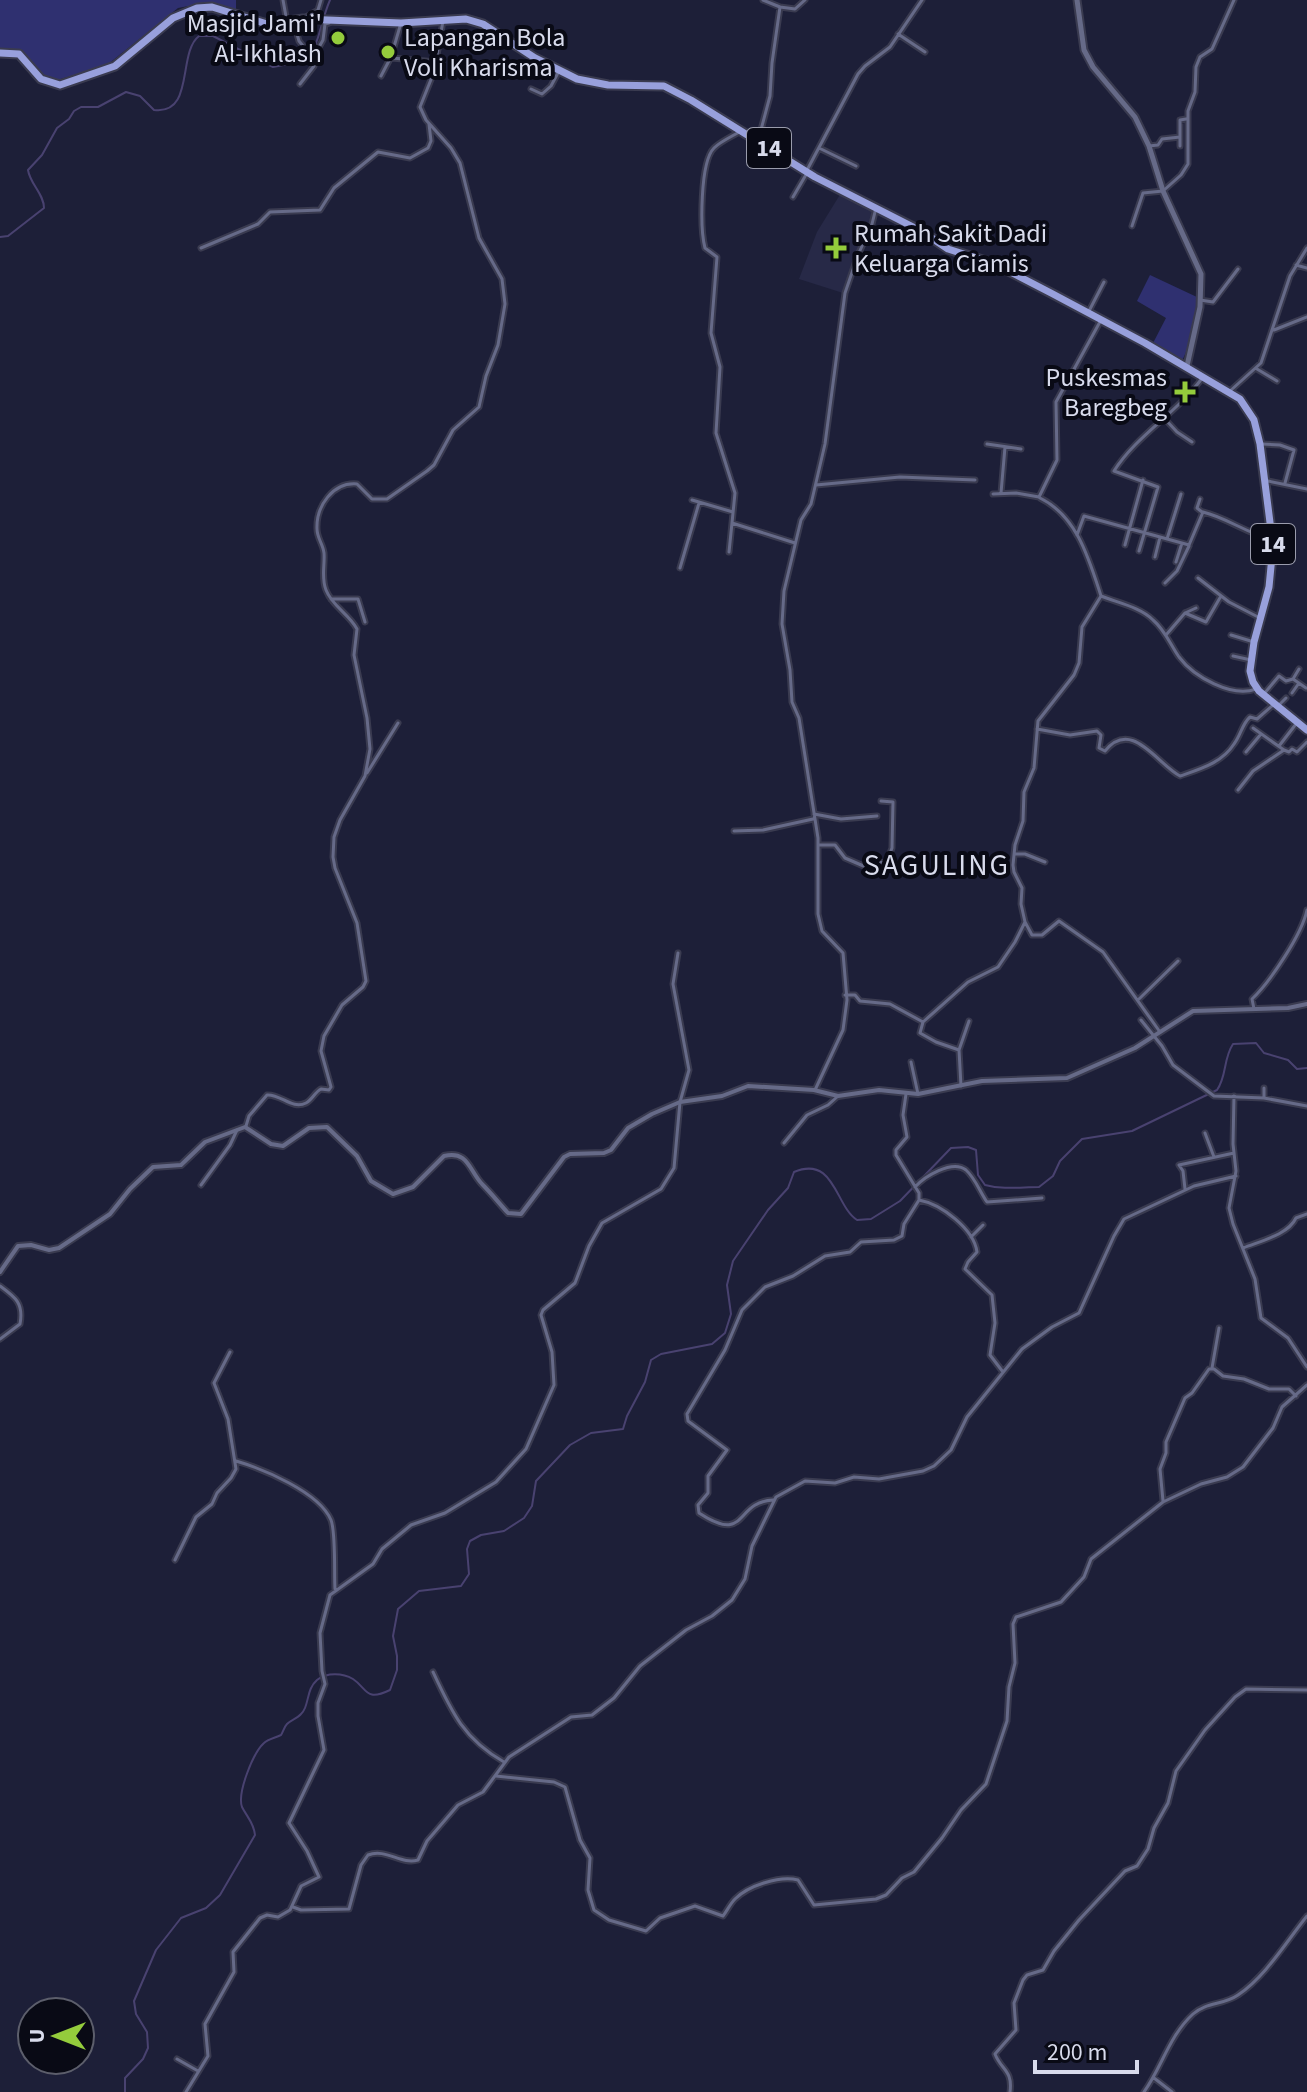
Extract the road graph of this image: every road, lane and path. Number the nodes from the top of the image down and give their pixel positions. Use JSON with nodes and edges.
{"nodes":[{"id":1,"x":283,"y":0,"type":"edge"},
{"id":2,"x":321,"y":0,"type":"edge"},
{"id":3,"x":763,"y":0,"type":"edge"},
{"id":4,"x":805,"y":0,"type":"edge"},
{"id":5,"x":922,"y":0,"type":"edge"},
{"id":6,"x":1077,"y":0,"type":"edge"},
{"id":7,"x":1234,"y":0,"type":"edge"},
{"id":8,"x":780,"y":7,"type":"junction"},
{"id":9,"x":303,"y":19,"type":"junction"},
{"id":10,"x":331,"y":20,"type":"junction"},
{"id":11,"x":290,"y":21,"type":"junction"},
{"id":12,"x":443,"y":21,"type":"junction"},
{"id":13,"x":401,"y":23,"type":"junction"},
{"id":14,"x":898,"y":34,"type":"junction"},
{"id":15,"x":925,"y":52,"type":"dead end"},
{"id":16,"x":0,"y":53,"type":"edge"},
{"id":17,"x":312,"y":55,"type":"junction"},
{"id":18,"x":391,"y":57,"type":"junction"},
{"id":19,"x":436,"y":62,"type":"junction"},
{"id":20,"x":559,"y":71,"type":"junction"},
{"id":21,"x":381,"y":76,"type":"dead end"},
{"id":22,"x":300,"y":84,"type":"dead end"},
{"id":23,"x":531,"y":89,"type":"dead end"},
{"id":24,"x":1186,"y":119,"type":"dead end"},
{"id":25,"x":429,"y":124,"type":"junction"},
{"id":26,"x":741,"y":131,"type":"junction"},
{"id":27,"x":1180,"y":137,"type":"junction"},
{"id":28,"x":758,"y":141,"type":"junction"},
{"id":29,"x":1149,"y":146,"type":"junction"},
{"id":30,"x":1180,"y":146,"type":"dead end"},
{"id":31,"x":819,"y":148,"type":"junction"},
{"id":32,"x":856,"y":166,"type":"dead end"},
{"id":33,"x":807,"y":172,"type":"junction"},
{"id":34,"x":1163,"y":191,"type":"junction"},
{"id":35,"x":793,"y":197,"type":"dead end"},
{"id":36,"x":876,"y":208,"type":"junction"},
{"id":37,"x":1132,"y":226,"type":"dead end"},
{"id":38,"x":201,"y":248,"type":"dead end"},
{"id":39,"x":1307,"y":248,"type":"edge"},
{"id":40,"x":1296,"y":265,"type":"junction"},
{"id":41,"x":1307,"y":268,"type":"edge"},
{"id":42,"x":1238,"y":269,"type":"dead end"},
{"id":43,"x":1104,"y":282,"type":"dead end"},
{"id":44,"x":1200,"y":300,"type":"junction"},
{"id":45,"x":1089,"y":312,"type":"junction"},
{"id":46,"x":1307,"y":317,"type":"edge"},
{"id":47,"x":1101,"y":320,"type":"junction"},
{"id":48,"x":1274,"y":330,"type":"junction"},
{"id":49,"x":1187,"y":366,"type":"junction"},
{"id":50,"x":1257,"y":369,"type":"junction"},
{"id":51,"x":1203,"y":377,"type":"junction"},
{"id":52,"x":1277,"y":381,"type":"dead end"},
{"id":53,"x":1230,"y":391,"type":"junction"},
{"id":54,"x":1165,"y":419,"type":"junction"},
{"id":55,"x":1192,"y":442,"type":"dead end"},
{"id":56,"x":987,"y":444,"type":"dead end"},
{"id":57,"x":1260,"y":444,"type":"junction"},
{"id":58,"x":1005,"y":447,"type":"junction"},
{"id":59,"x":1021,"y":449,"type":"dead end"},
{"id":60,"x":975,"y":480,"type":"dead end"},
{"id":61,"x":1143,"y":480,"type":"junction"},
{"id":62,"x":1266,"y":481,"type":"junction"},
{"id":63,"x":1285,"y":483,"type":"junction"},
{"id":64,"x":816,"y":485,"type":"junction"},
{"id":65,"x":1307,"y":489,"type":"edge"},
{"id":66,"x":1001,"y":493,"type":"junction"},
{"id":67,"x":993,"y":494,"type":"dead end"},
{"id":68,"x":1181,"y":494,"type":"dead end"},
{"id":69,"x":1039,"y":497,"type":"junction"},
{"id":70,"x":1200,"y":499,"type":"dead end"},
{"id":71,"x":692,"y":500,"type":"dead end"},
{"id":72,"x":699,"y":503,"type":"junction"},
{"id":73,"x":733,"y":512,"type":"junction"},
{"id":74,"x":1202,"y":512,"type":"junction"},
{"id":75,"x":732,"y":523,"type":"junction"},
{"id":76,"x":1129,"y":529,"type":"junction"},
{"id":77,"x":1144,"y":533,"type":"junction"},
{"id":78,"x":1077,"y":535,"type":"junction"},
{"id":79,"x":1160,"y":537,"type":"junction"},
{"id":80,"x":1167,"y":539,"type":"junction"},
{"id":81,"x":1272,"y":539,"type":"junction"},
{"id":82,"x":795,"y":543,"type":"junction"},
{"id":83,"x":1182,"y":543,"type":"junction"},
{"id":84,"x":1125,"y":545,"type":"dead end"},
{"id":85,"x":1189,"y":545,"type":"junction"},
{"id":86,"x":1139,"y":551,"type":"dead end"},
{"id":87,"x":729,"y":552,"type":"dead end"},
{"id":88,"x":1155,"y":557,"type":"dead end"},
{"id":89,"x":1176,"y":562,"type":"dead end"},
{"id":90,"x":680,"y":568,"type":"dead end"},
{"id":91,"x":1198,"y":578,"type":"dead end"},
{"id":92,"x":1165,"y":583,"type":"dead end"},
{"id":93,"x":1101,"y":596,"type":"junction"},
{"id":94,"x":1221,"y":596,"type":"junction"},
{"id":95,"x":331,"y":600,"type":"junction"},
{"id":96,"x":1196,"y":608,"type":"dead end"},
{"id":97,"x":1185,"y":613,"type":"junction"},
{"id":98,"x":1261,"y":618,"type":"junction"},
{"id":99,"x":365,"y":622,"type":"dead end"},
{"id":100,"x":1166,"y":635,"type":"junction"},
{"id":101,"x":1231,"y":635,"type":"dead end"},
{"id":102,"x":1254,"y":642,"type":"junction"},
{"id":103,"x":1233,"y":656,"type":"dead end"},
{"id":104,"x":1251,"y":660,"type":"junction"},
{"id":105,"x":1299,"y":669,"type":"dead end"},
{"id":106,"x":1293,"y":679,"type":"junction"},
{"id":107,"x":1299,"y":683,"type":"junction"},
{"id":108,"x":1306,"y":688,"type":"edge"},
{"id":109,"x":1260,"y":692,"type":"junction"},
{"id":110,"x":1292,"y":693,"type":"dead end"},
{"id":111,"x":1286,"y":698,"type":"dead end"},
{"id":112,"x":1275,"y":706,"type":"junction"},
{"id":113,"x":398,"y":723,"type":"dead end"},
{"id":114,"x":1296,"y":723,"type":"junction"},
{"id":115,"x":1253,"y":728,"type":"dead end"},
{"id":116,"x":1037,"y":729,"type":"junction"},
{"id":117,"x":1307,"y":730,"type":"edge"},
{"id":118,"x":1261,"y":734,"type":"junction"},
{"id":119,"x":1307,"y":742,"type":"edge"},
{"id":120,"x":1279,"y":746,"type":"junction"},
{"id":121,"x":1284,"y":750,"type":"junction"},
{"id":122,"x":1246,"y":752,"type":"dead end"},
{"id":123,"x":365,"y":776,"type":"junction"},
{"id":124,"x":1238,"y":790,"type":"dead end"},
{"id":125,"x":881,"y":801,"type":"dead end"},
{"id":126,"x":814,"y":816,"type":"junction"},
{"id":127,"x":877,"y":816,"type":"dead end"},
{"id":128,"x":734,"y":831,"type":"dead end"},
{"id":129,"x":818,"y":845,"type":"junction"},
{"id":130,"x":1014,"y":854,"type":"junction"},
{"id":131,"x":869,"y":861,"type":"dead end"},
{"id":132,"x":1045,"y":862,"type":"dead end"},
{"id":133,"x":887,"y":863,"type":"junction"},
{"id":134,"x":1307,"y":910,"type":"edge"},
{"id":135,"x":1025,"y":922,"type":"junction"},
{"id":136,"x":1306,"y":922,"type":"edge"},
{"id":137,"x":678,"y":953,"type":"dead end"},
{"id":138,"x":1178,"y":961,"type":"dead end"},
{"id":139,"x":845,"y":995,"type":"junction"},
{"id":140,"x":1138,"y":1000,"type":"junction"},
{"id":141,"x":1307,"y":1004,"type":"edge"},
{"id":142,"x":1254,"y":1009,"type":"junction"},
{"id":143,"x":1141,"y":1020,"type":"dead end"},
{"id":144,"x":969,"y":1021,"type":"dead end"},
{"id":145,"x":923,"y":1022,"type":"junction"},
{"id":146,"x":1160,"y":1032,"type":"junction"},
{"id":147,"x":1154,"y":1036,"type":"junction"},
{"id":148,"x":959,"y":1050,"type":"junction"},
{"id":149,"x":911,"y":1062,"type":"dead end"},
{"id":150,"x":961,"y":1086,"type":"junction"},
{"id":151,"x":1264,"y":1088,"type":"dead end"},
{"id":152,"x":814,"y":1090,"type":"junction"},
{"id":153,"x":906,"y":1094,"type":"junction"},
{"id":154,"x":918,"y":1094,"type":"junction"},
{"id":155,"x":838,"y":1096,"type":"junction"},
{"id":156,"x":1234,"y":1096,"type":"junction"},
{"id":157,"x":1264,"y":1098,"type":"junction"},
{"id":158,"x":680,"y":1102,"type":"junction"},
{"id":159,"x":1307,"y":1106,"type":"edge"},
{"id":160,"x":245,"y":1127,"type":"junction"},
{"id":161,"x":237,"y":1130,"type":"junction"},
{"id":162,"x":1205,"y":1133,"type":"dead end"},
{"id":163,"x":784,"y":1143,"type":"dead end"},
{"id":164,"x":1234,"y":1153,"type":"junction"},
{"id":165,"x":1214,"y":1157,"type":"junction"},
{"id":166,"x":1236,"y":1176,"type":"junction"},
{"id":167,"x":201,"y":1185,"type":"dead end"},
{"id":168,"x":915,"y":1186,"type":"junction"},
{"id":169,"x":1185,"y":1190,"type":"junction"},
{"id":170,"x":1042,"y":1198,"type":"dead end"},
{"id":171,"x":919,"y":1200,"type":"junction"},
{"id":172,"x":1307,"y":1214,"type":"edge"},
{"id":173,"x":983,"y":1225,"type":"dead end"},
{"id":174,"x":971,"y":1237,"type":"junction"},
{"id":175,"x":1243,"y":1248,"type":"junction"},
{"id":176,"x":0,"y":1272,"type":"edge"},
{"id":177,"x":0,"y":1286,"type":"edge"},
{"id":178,"x":1219,"y":1328,"type":"dead end"},
{"id":179,"x":0,"y":1339,"type":"edge"},
{"id":180,"x":230,"y":1352,"type":"dead end"},
{"id":181,"x":1307,"y":1367,"type":"edge"},
{"id":182,"x":1212,"y":1368,"type":"junction"},
{"id":183,"x":1003,"y":1372,"type":"junction"},
{"id":184,"x":1307,"y":1385,"type":"edge"},
{"id":185,"x":1296,"y":1396,"type":"junction"},
{"id":186,"x":236,"y":1461,"type":"junction"},
{"id":187,"x":773,"y":1500,"type":"junction"},
{"id":188,"x":1163,"y":1502,"type":"junction"},
{"id":189,"x":175,"y":1560,"type":"dead end"},
{"id":190,"x":335,"y":1589,"type":"junction"},
{"id":191,"x":433,"y":1672,"type":"dead end"},
{"id":192,"x":1307,"y":1690,"type":"edge"},
{"id":193,"x":504,"y":1762,"type":"junction"},
{"id":194,"x":495,"y":1776,"type":"junction"},
{"id":195,"x":293,"y":1907,"type":"junction"},
{"id":196,"x":1307,"y":1916,"type":"edge"},
{"id":197,"x":177,"y":2059,"type":"dead end"},
{"id":198,"x":198,"y":2071,"type":"junction"},
{"id":199,"x":1154,"y":2078,"type":"junction"},
{"id":200,"x":186,"y":2092,"type":"edge"},
{"id":201,"x":1010,"y":2092,"type":"edge"},
{"id":202,"x":1144,"y":2092,"type":"edge"},
{"id":203,"x":1172,"y":2092,"type":"edge"}],
"edges":[{"from":1,"to":11,"type":"street"},
{"from":2,"to":9,"type":"street"},
{"from":3,"to":8,"type":"street"},
{"from":4,"to":8,"type":"street"},
{"from":5,"to":14,"type":"street"},
{"from":6,"to":29,"type":"main road"},
{"from":7,"to":34,"type":"street"},
{"from":8,"to":28,"type":"street"},
{"from":9,"to":10,"type":"highway","number":"14"},
{"from":9,"to":11,"type":"highway","number":"14"},
{"from":10,"to":13,"type":"highway","number":"14"},
{"from":10,"to":17,"type":"street"},
{"from":11,"to":16,"type":"highway","number":"14"},
{"from":11,"to":17,"type":"street"},
{"from":12,"to":13,"type":"highway","number":"14"},
{"from":12,"to":19,"type":"street"},
{"from":12,"to":20,"type":"highway","number":"14"},
{"from":13,"to":18,"type":"street"},
{"from":14,"to":15,"type":"street"},
{"from":14,"to":31,"type":"street"},
{"from":17,"to":22,"type":"street"},
{"from":18,"to":19,"type":"street"},
{"from":18,"to":21,"type":"street"},
{"from":19,"to":25,"type":"street"},
{"from":20,"to":23,"type":"street"},
{"from":20,"to":26,"type":"highway","number":"14"},
{"from":24,"to":27,"type":"street"},
{"from":25,"to":38,"type":"street"},
{"from":25,"to":95,"type":"street"},
{"from":26,"to":28,"type":"highway","number":"14"},
{"from":26,"to":73,"type":"street"},
{"from":27,"to":29,"type":"street"},
{"from":27,"to":30,"type":"street"},
{"from":28,"to":33,"type":"highway","number":"14"},
{"from":29,"to":34,"type":"main road"},
{"from":31,"to":32,"type":"street"},
{"from":31,"to":33,"type":"street"},
{"from":33,"to":35,"type":"street"},
{"from":33,"to":36,"type":"highway","number":"14"},
{"from":34,"to":37,"type":"street"},
{"from":34,"to":44,"type":"main road"},
{"from":36,"to":45,"type":"highway","number":"14"},
{"from":36,"to":64,"type":"street"},
{"from":39,"to":40,"type":"street"},
{"from":40,"to":41,"type":"street"},
{"from":40,"to":48,"type":"street"},
{"from":42,"to":44,"type":"street"},
{"from":43,"to":45,"type":"street"},
{"from":44,"to":49,"type":"main road"},
{"from":45,"to":47,"type":"highway","number":"14"},
{"from":46,"to":48,"type":"street"},
{"from":47,"to":49,"type":"highway","number":"14"},
{"from":47,"to":69,"type":"street"},
{"from":48,"to":50,"type":"street"},
{"from":49,"to":51,"type":"highway","number":"14"},
{"from":50,"to":52,"type":"street"},
{"from":50,"to":53,"type":"street"},
{"from":51,"to":53,"type":"highway","number":"14"},
{"from":51,"to":54,"type":"street"},
{"from":53,"to":57,"type":"highway","number":"14"},
{"from":54,"to":55,"type":"street"},
{"from":54,"to":61,"type":"street"},
{"from":56,"to":58,"type":"street"},
{"from":57,"to":62,"type":"highway","number":"14"},
{"from":57,"to":63,"type":"street"},
{"from":58,"to":59,"type":"street"},
{"from":58,"to":66,"type":"street"},
{"from":60,"to":64,"type":"street"},
{"from":61,"to":76,"type":"street"},
{"from":61,"to":77,"type":"street"},
{"from":62,"to":63,"type":"street"},
{"from":62,"to":81,"type":"highway","number":"14"},
{"from":63,"to":65,"type":"street"},
{"from":64,"to":82,"type":"street"},
{"from":66,"to":67,"type":"street"},
{"from":66,"to":69,"type":"street"},
{"from":68,"to":80,"type":"street"},
{"from":69,"to":78,"type":"street"},
{"from":70,"to":74,"type":"street"},
{"from":71,"to":72,"type":"street"},
{"from":72,"to":73,"type":"street"},
{"from":72,"to":90,"type":"street"},
{"from":73,"to":75,"type":"street"},
{"from":74,"to":81,"type":"street"},
{"from":74,"to":85,"type":"street"},
{"from":75,"to":82,"type":"street"},
{"from":75,"to":87,"type":"street"},
{"from":76,"to":77,"type":"street"},
{"from":76,"to":78,"type":"street"},
{"from":76,"to":84,"type":"street"},
{"from":77,"to":79,"type":"street"},
{"from":77,"to":86,"type":"street"},
{"from":78,"to":93,"type":"street"},
{"from":79,"to":80,"type":"street"},
{"from":79,"to":88,"type":"street"},
{"from":80,"to":83,"type":"street"},
{"from":81,"to":98,"type":"highway","number":"14"},
{"from":82,"to":126,"type":"street"},
{"from":83,"to":85,"type":"street"},
{"from":83,"to":89,"type":"street"},
{"from":85,"to":92,"type":"street"},
{"from":91,"to":94,"type":"street"},
{"from":93,"to":100,"type":"street"},
{"from":93,"to":116,"type":"street"},
{"from":94,"to":97,"type":"street"},
{"from":94,"to":98,"type":"street"},
{"from":95,"to":99,"type":"street"},
{"from":95,"to":123,"type":"street"},
{"from":96,"to":97,"type":"street"},
{"from":97,"to":100,"type":"street"},
{"from":98,"to":102,"type":"highway","number":"14"},
{"from":100,"to":109,"type":"street"},
{"from":101,"to":102,"type":"street"},
{"from":102,"to":104,"type":"highway","number":"14"},
{"from":103,"to":104,"type":"street"},
{"from":104,"to":109,"type":"highway","number":"14"},
{"from":105,"to":106,"type":"street"},
{"from":106,"to":107,"type":"street"},
{"from":106,"to":109,"type":"street"},
{"from":107,"to":108,"type":"street"},
{"from":107,"to":110,"type":"street"},
{"from":109,"to":112,"type":"highway"},
{"from":111,"to":112,"type":"street"},
{"from":112,"to":114,"type":"highway"},
{"from":112,"to":116,"type":"street"},
{"from":113,"to":123,"type":"street"},
{"from":114,"to":117,"type":"highway"},
{"from":114,"to":120,"type":"street"},
{"from":115,"to":118,"type":"street"},
{"from":116,"to":130,"type":"street"},
{"from":118,"to":120,"type":"street"},
{"from":118,"to":122,"type":"street"},
{"from":119,"to":121,"type":"street"},
{"from":120,"to":121,"type":"street"},
{"from":121,"to":124,"type":"street"},
{"from":123,"to":160,"type":"street"},
{"from":125,"to":133,"type":"street"},
{"from":126,"to":127,"type":"street"},
{"from":126,"to":128,"type":"street"},
{"from":126,"to":129,"type":"street"},
{"from":129,"to":133,"type":"street"},
{"from":129,"to":139,"type":"street"},
{"from":130,"to":132,"type":"street"},
{"from":130,"to":135,"type":"street"},
{"from":131,"to":133,"type":"street"},
{"from":134,"to":136,"type":"street"},
{"from":135,"to":140,"type":"street"},
{"from":135,"to":145,"type":"street"},
{"from":136,"to":142,"type":"street"},
{"from":137,"to":158,"type":"street"},
{"from":138,"to":140,"type":"street"},
{"from":139,"to":145,"type":"street"},
{"from":139,"to":152,"type":"street"},
{"from":140,"to":146,"type":"street"},
{"from":141,"to":142,"type":"street"},
{"from":142,"to":146,"type":"street"},
{"from":143,"to":147,"type":"street"},
{"from":144,"to":148,"type":"street"},
{"from":145,"to":148,"type":"street"},
{"from":146,"to":147,"type":"street"},
{"from":147,"to":150,"type":"street"},
{"from":147,"to":156,"type":"street"},
{"from":148,"to":150,"type":"street"},
{"from":149,"to":154,"type":"street"},
{"from":150,"to":154,"type":"street"},
{"from":151,"to":157,"type":"street"},
{"from":152,"to":155,"type":"street"},
{"from":152,"to":158,"type":"street"},
{"from":153,"to":154,"type":"street"},
{"from":153,"to":155,"type":"street"},
{"from":153,"to":168,"type":"street"},
{"from":155,"to":163,"type":"street"},
{"from":156,"to":157,"type":"street"},
{"from":156,"to":164,"type":"street"},
{"from":157,"to":159,"type":"street"},
{"from":158,"to":160,"type":"street"},
{"from":158,"to":190,"type":"street"},
{"from":160,"to":161,"type":"street"},
{"from":161,"to":167,"type":"street"},
{"from":161,"to":176,"type":"street"},
{"from":162,"to":165,"type":"street"},
{"from":164,"to":165,"type":"street"},
{"from":164,"to":166,"type":"street"},
{"from":165,"to":169,"type":"street"},
{"from":166,"to":169,"type":"street"},
{"from":166,"to":175,"type":"street"},
{"from":168,"to":170,"type":"street"},
{"from":168,"to":171,"type":"street"},
{"from":169,"to":183,"type":"street"},
{"from":171,"to":174,"type":"street"},
{"from":171,"to":187,"type":"street"},
{"from":172,"to":175,"type":"street"},
{"from":173,"to":174,"type":"street"},
{"from":174,"to":183,"type":"street"},
{"from":175,"to":181,"type":"street"},
{"from":177,"to":179,"type":"street"},
{"from":178,"to":182,"type":"street"},
{"from":180,"to":186,"type":"street"},
{"from":182,"to":185,"type":"street"},
{"from":182,"to":188,"type":"street"},
{"from":183,"to":187,"type":"street"},
{"from":184,"to":185,"type":"street"},
{"from":185,"to":188,"type":"street"},
{"from":186,"to":189,"type":"street"},
{"from":186,"to":190,"type":"street"},
{"from":187,"to":193,"type":"street"},
{"from":188,"to":194,"type":"street"},
{"from":190,"to":195,"type":"street"},
{"from":191,"to":193,"type":"street"},
{"from":192,"to":201,"type":"street"},
{"from":193,"to":194,"type":"street"},
{"from":194,"to":195,"type":"street"},
{"from":195,"to":198,"type":"street"},
{"from":196,"to":199,"type":"street"},
{"from":197,"to":198,"type":"street"},
{"from":198,"to":200,"type":"street"},
{"from":199,"to":202,"type":"street"},
{"from":199,"to":203,"type":"street"}]}
